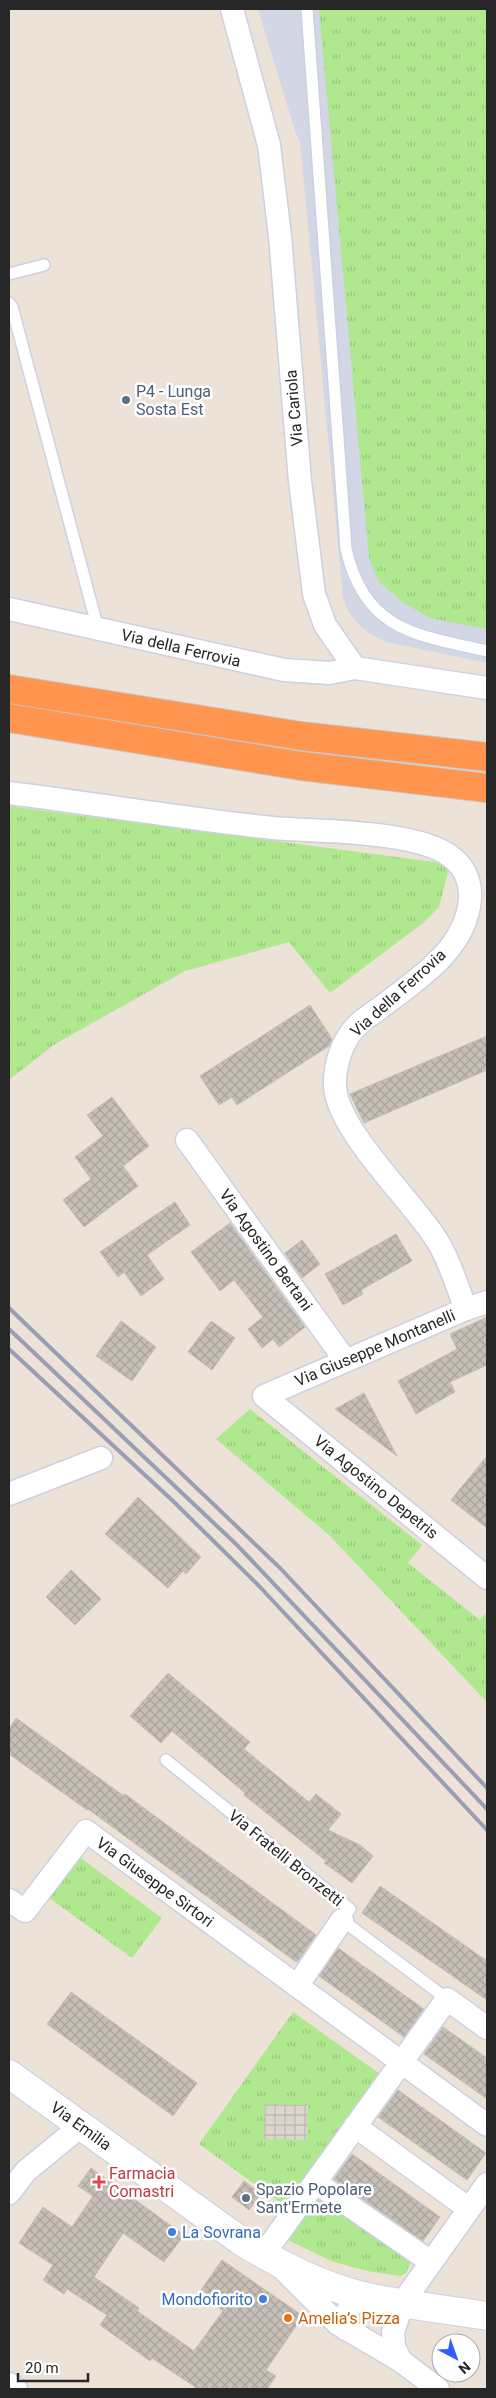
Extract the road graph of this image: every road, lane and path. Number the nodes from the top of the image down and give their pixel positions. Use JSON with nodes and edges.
{"nodes":[{"id":1,"x":232,"y":9,"type":"edge"},
{"id":2,"x":307,"y":9,"type":"edge"},
{"id":3,"x":44,"y":265,"type":"dead end"},
{"id":4,"x":9,"y":274,"type":"edge"},
{"id":5,"x":9,"y":303,"type":"edge"},
{"id":6,"x":9,"y":609,"type":"edge"},
{"id":7,"x":98,"y":629,"type":"junction"},
{"id":8,"x":487,"y":651,"type":"edge"},
{"id":9,"x":355,"y":668,"type":"junction"},
{"id":10,"x":487,"y":688,"type":"edge"},
{"id":11,"x":9,"y":689,"type":"edge"},
{"id":12,"x":9,"y":718,"type":"edge"},
{"id":13,"x":487,"y":757,"type":"edge"},
{"id":14,"x":487,"y":788,"type":"edge"},
{"id":15,"x":9,"y":793,"type":"edge"},
{"id":16,"x":187,"y":1140,"type":"dead end"},
{"id":17,"x":487,"y":1302,"type":"edge"},
{"id":18,"x":466,"y":1309,"type":"junction"},
{"id":19,"x":345,"y":1360,"type":"junction"},
{"id":20,"x":264,"y":1396,"type":"joint"},
{"id":21,"x":101,"y":1458,"type":"dead end"},
{"id":22,"x":9,"y":1494,"type":"edge"},
{"id":23,"x":487,"y":1578,"type":"edge"},
{"id":24,"x":166,"y":1760,"type":"dead end"},
{"id":25,"x":9,"y":1900,"type":"edge"},
{"id":26,"x":342,"y":1920,"type":"junction"},
{"id":27,"x":297,"y":1986,"type":"junction"},
{"id":28,"x":447,"y":1999,"type":"junction"},
{"id":29,"x":487,"y":2028,"type":"edge"},
{"id":30,"x":400,"y":2062,"type":"junction"},
{"id":31,"x":9,"y":2074,"type":"edge"},
{"id":32,"x":487,"y":2125,"type":"edge"},
{"id":33,"x":81,"y":2126,"type":"junction"},
{"id":34,"x":355,"y":2126,"type":"junction"},
{"id":35,"x":315,"y":2182,"type":"junction"},
{"id":36,"x":487,"y":2184,"type":"edge"},
{"id":37,"x":9,"y":2193,"type":"edge"},
{"id":38,"x":469,"y":2209,"type":"junction"},
{"id":39,"x":270,"y":2259,"type":"junction"},
{"id":40,"x":431,"y":2262,"type":"junction"},
{"id":41,"x":359,"y":2294,"type":"junction"},
{"id":42,"x":403,"y":2302,"type":"junction"},
{"id":43,"x":487,"y":2316,"type":"edge"},
{"id":44,"x":345,"y":2329,"type":"junction"},
{"id":45,"x":401,"y":2361,"type":"junction"},
{"id":46,"x":9,"y":2384,"type":"edge"},
{"id":47,"x":16,"y":2389,"type":"edge"},
{"id":48,"x":438,"y":2389,"type":"edge"}],
"edges":[{"from":1,"to":9,"type":"street","name":"Via Cariola"},
{"from":2,"to":8,"type":"lane"},
{"from":3,"to":4,"type":"lane"},
{"from":5,"to":7,"type":"lane"},
{"from":6,"to":7,"type":"street","name":"Via della Ferrovia"},
{"from":7,"to":9,"type":"street","name":"Via della Ferrovia"},
{"from":9,"to":10,"type":"street"},
{"from":11,"to":13,"type":"highway"},
{"from":12,"to":14,"type":"highway"},
{"from":15,"to":18,"type":"street","name":"Via della Ferrovia"},
{"from":16,"to":19,"type":"street","name":"Via Agostino Bertani"},
{"from":17,"to":18,"type":"street","name":"Via Giuseppe Montanelli"},
{"from":18,"to":19,"type":"street","name":"Via Giuseppe Montanelli"},
{"from":19,"to":20,"type":"street","name":"Via Giuseppe Montanelli"},
{"from":20,"to":23,"type":"street","name":"Via Agostino Depetris"},
{"from":21,"to":22,"type":"street"},
{"from":24,"to":26,"type":"lane","name":"Via Fratelli Bronzetti"},
{"from":25,"to":27,"type":"street","name":"Via Giuseppe Sirtori"},
{"from":26,"to":27,"type":"street"},
{"from":26,"to":28,"type":"lane","name":"Via Fratelli Bronzetti"},
{"from":27,"to":30,"type":"street","name":"Via Giuseppe Sirtori"},
{"from":28,"to":29,"type":"street","name":"Via Fratelli Bronzetti"},
{"from":28,"to":30,"type":"street"},
{"from":30,"to":32,"type":"street","name":"Via Giuseppe Sirtori"},
{"from":30,"to":34,"type":"street"},
{"from":31,"to":33,"type":"main road","name":"Via Emilia"},
{"from":33,"to":37,"type":"street"},
{"from":33,"to":39,"type":"main road","name":"Via Emilia"},
{"from":34,"to":35,"type":"street"},
{"from":34,"to":38,"type":"street"},
{"from":35,"to":39,"type":"street"},
{"from":35,"to":40,"type":"street"},
{"from":36,"to":38,"type":"street"},
{"from":38,"to":40,"type":"street"},
{"from":39,"to":41,"type":"main road","name":"Via Emilia"},
{"from":39,"to":44,"type":"street","name":"Via Emilia"},
{"from":40,"to":42,"type":"street"},
{"from":41,"to":42,"type":"main road","name":"Via Emilia"},
{"from":41,"to":44,"type":"street"},
{"from":42,"to":43,"type":"main road","name":"Via Emilia"},
{"from":42,"to":45,"type":"street"},
{"from":44,"to":45,"type":"street","name":"Via Emilia"},
{"from":45,"to":48,"type":"street","name":"Via Emilia"},
{"from":46,"to":47,"type":"street"}]}
